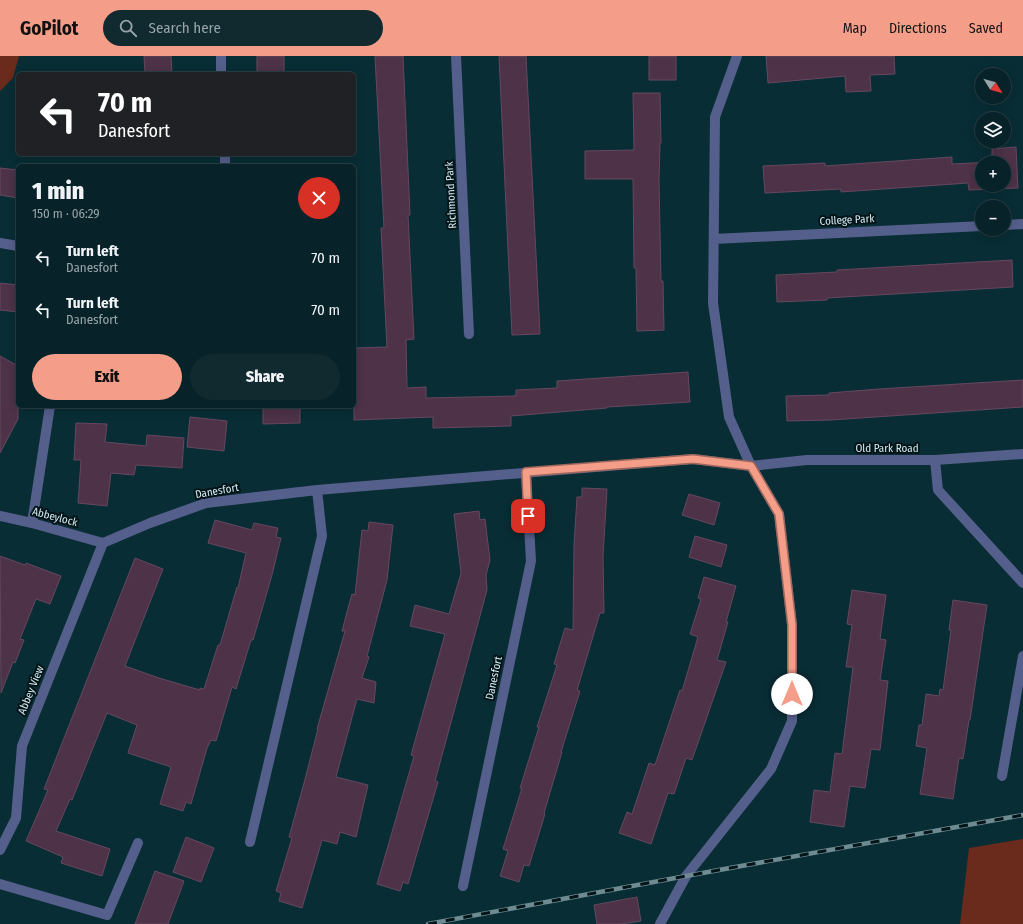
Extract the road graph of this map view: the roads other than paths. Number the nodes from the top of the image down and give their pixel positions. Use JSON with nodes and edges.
{"nodes":[{"id":1,"x":221,"y":56,"type":"edge"},
{"id":2,"x":456,"y":56,"type":"edge"},
{"id":3,"x":737,"y":56,"type":"edge"},
{"id":4,"x":222,"y":72,"type":"edge"},
{"id":5,"x":1023,"y":224,"type":"edge"},
{"id":6,"x":1011,"y":225,"type":"edge"},
{"id":7,"x":975,"y":226,"type":"edge"},
{"id":8,"x":714,"y":239,"type":"junction"},
{"id":9,"x":0,"y":243,"type":"edge"},
{"id":10,"x":16,"y":246,"type":"edge"},
{"id":11,"x":470,"y":334,"type":"dead end"},
{"id":12,"x":50,"y":408,"type":"edge"},
{"id":13,"x":1023,"y":454,"type":"edge"},
{"id":14,"x":935,"y":460,"type":"junction"},
{"id":15,"x":751,"y":466,"type":"junction"},
{"id":16,"x":526,"y":472,"type":"junction"},
{"id":17,"x":317,"y":490,"type":"junction"},
{"id":18,"x":0,"y":516,"type":"edge"},
{"id":19,"x":32,"y":523,"type":"junction"},
{"id":20,"x":103,"y":543,"type":"junction"},
{"id":21,"x":1023,"y":583,"type":"edge"},
{"id":22,"x":1023,"y":656,"type":"edge"},
{"id":23,"x":1002,"y":776,"type":"dead end"},
{"id":24,"x":250,"y":842,"type":"dead end"},
{"id":25,"x":138,"y":843,"type":"dead end"},
{"id":26,"x":0,"y":850,"type":"edge"},
{"id":27,"x":0,"y":884,"type":"edge"},
{"id":28,"x":463,"y":886,"type":"dead end"},
{"id":29,"x":660,"y":924,"type":"edge"}],
"edges":[{"from":1,"to":4,"type":"street"},
{"from":2,"to":11,"type":"street","name":"Richmond Park"},
{"from":3,"to":8,"type":"street"},
{"from":5,"to":6,"type":"street"},
{"from":7,"to":8,"type":"street","name":"College Park"},
{"from":8,"to":15,"type":"street"},
{"from":9,"to":10,"type":"street"},
{"from":12,"to":19,"type":"street"},
{"from":13,"to":14,"type":"street","name":"Old Park Road"},
{"from":14,"to":15,"type":"street","name":"Old Park Road"},
{"from":14,"to":21,"type":"street"},
{"from":15,"to":16,"type":"street","name":"Danesfort"},
{"from":15,"to":29,"type":"street"},
{"from":16,"to":17,"type":"street","name":"Danesfort"},
{"from":16,"to":28,"type":"street","name":"Danesfort"},
{"from":17,"to":20,"type":"street","name":"Danesfort"},
{"from":17,"to":24,"type":"street"},
{"from":18,"to":19,"type":"street","name":"Abbeylock"},
{"from":19,"to":20,"type":"street","name":"Abbeylock"},
{"from":20,"to":26,"type":"street","name":"Abbey View"},
{"from":22,"to":23,"type":"street"},
{"from":25,"to":27,"type":"street"}]}
